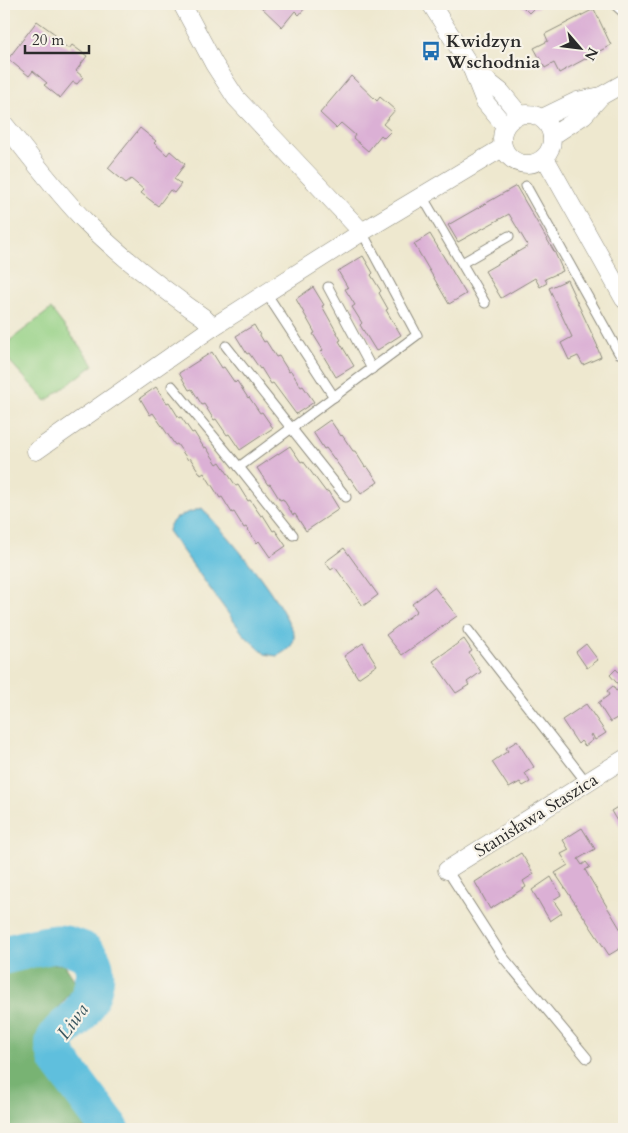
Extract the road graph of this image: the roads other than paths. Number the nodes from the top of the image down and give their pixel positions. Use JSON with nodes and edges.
{"nodes":[{"id":1,"x":182,"y":4,"type":"edge"},
{"id":2,"x":431,"y":4,"type":"edge"},
{"id":3,"x":614,"y":4,"type":"edge"},
{"id":4,"x":624,"y":13,"type":"edge"},
{"id":5,"x":472,"y":69,"type":"junction"},
{"id":6,"x":624,"y":83,"type":"edge"},
{"id":7,"x":601,"y":96,"type":"junction"},
{"id":8,"x":519,"y":114,"type":"junction"},
{"id":9,"x":542,"y":118,"type":"junction"},
{"id":10,"x":4,"y":124,"type":"edge"},
{"id":11,"x":504,"y":126,"type":"junction"},
{"id":12,"x":552,"y":136,"type":"junction"},
{"id":13,"x":502,"y":148,"type":"junction"},
{"id":14,"x":545,"y":158,"type":"junction"},
{"id":15,"x":526,"y":186,"type":"dead end"},
{"id":16,"x":422,"y":196,"type":"junction"},
{"id":17,"x":362,"y":232,"type":"junction"},
{"id":18,"x":509,"y":236,"type":"dead end"},
{"id":19,"x":462,"y":263,"type":"junction"},
{"id":20,"x":328,"y":286,"type":"dead end"},
{"id":21,"x":266,"y":293,"type":"junction"},
{"id":22,"x":624,"y":299,"type":"edge"},
{"id":23,"x":486,"y":303,"type":"dead end"},
{"id":24,"x":213,"y":327,"type":"junction"},
{"id":25,"x":226,"y":346,"type":"dead end"},
{"id":26,"x":624,"y":351,"type":"edge"},
{"id":27,"x":372,"y":369,"type":"junction"},
{"id":28,"x":172,"y":386,"type":"dead end"},
{"id":29,"x":334,"y":397,"type":"junction"},
{"id":30,"x":292,"y":428,"type":"junction"},
{"id":31,"x":36,"y":451,"type":"dead end"},
{"id":32,"x":239,"y":467,"type":"junction"},
{"id":33,"x":346,"y":497,"type":"dead end"},
{"id":34,"x":293,"y":535,"type":"dead end"},
{"id":35,"x":468,"y":630,"type":"dead end"},
{"id":36,"x":624,"y":759,"type":"edge"},
{"id":37,"x":587,"y":783,"type":"junction"},
{"id":38,"x":448,"y":870,"type":"joint"},
{"id":39,"x":587,"y":1058,"type":"dead end"}],
"edges":[{"from":1,"to":17,"type":"street"},
{"from":2,"to":5,"type":"street"},
{"from":3,"to":4,"type":"lane"},
{"from":5,"to":8,"type":"street"},
{"from":5,"to":11,"type":"street"},
{"from":6,"to":7,"type":"street"},
{"from":7,"to":9,"type":"street"},
{"from":7,"to":12,"type":"street"},
{"from":8,"to":9,"type":"street"},
{"from":8,"to":11,"type":"street"},
{"from":9,"to":12,"type":"street"},
{"from":10,"to":24,"type":"street"},
{"from":11,"to":13,"type":"street"},
{"from":12,"to":14,"type":"street"},
{"from":13,"to":14,"type":"street"},
{"from":13,"to":16,"type":"street"},
{"from":14,"to":22,"type":"street"},
{"from":15,"to":26,"type":"lane"},
{"from":16,"to":17,"type":"street"},
{"from":16,"to":19,"type":"lane"},
{"from":17,"to":21,"type":"street"},
{"from":17,"to":27,"type":"lane"},
{"from":18,"to":19,"type":"lane"},
{"from":19,"to":23,"type":"lane"},
{"from":20,"to":27,"type":"lane"},
{"from":21,"to":24,"type":"street"},
{"from":21,"to":29,"type":"lane"},
{"from":24,"to":31,"type":"street"},
{"from":25,"to":30,"type":"lane"},
{"from":27,"to":29,"type":"lane"},
{"from":28,"to":32,"type":"lane"},
{"from":29,"to":30,"type":"lane"},
{"from":30,"to":32,"type":"lane"},
{"from":30,"to":33,"type":"lane"},
{"from":32,"to":34,"type":"lane"},
{"from":35,"to":37,"type":"lane"},
{"from":36,"to":37,"type":"street","name":"Stanisława Staszica"},
{"from":37,"to":38,"type":"street","name":"Stanisława Staszica"},
{"from":38,"to":39,"type":"lane"}]}
